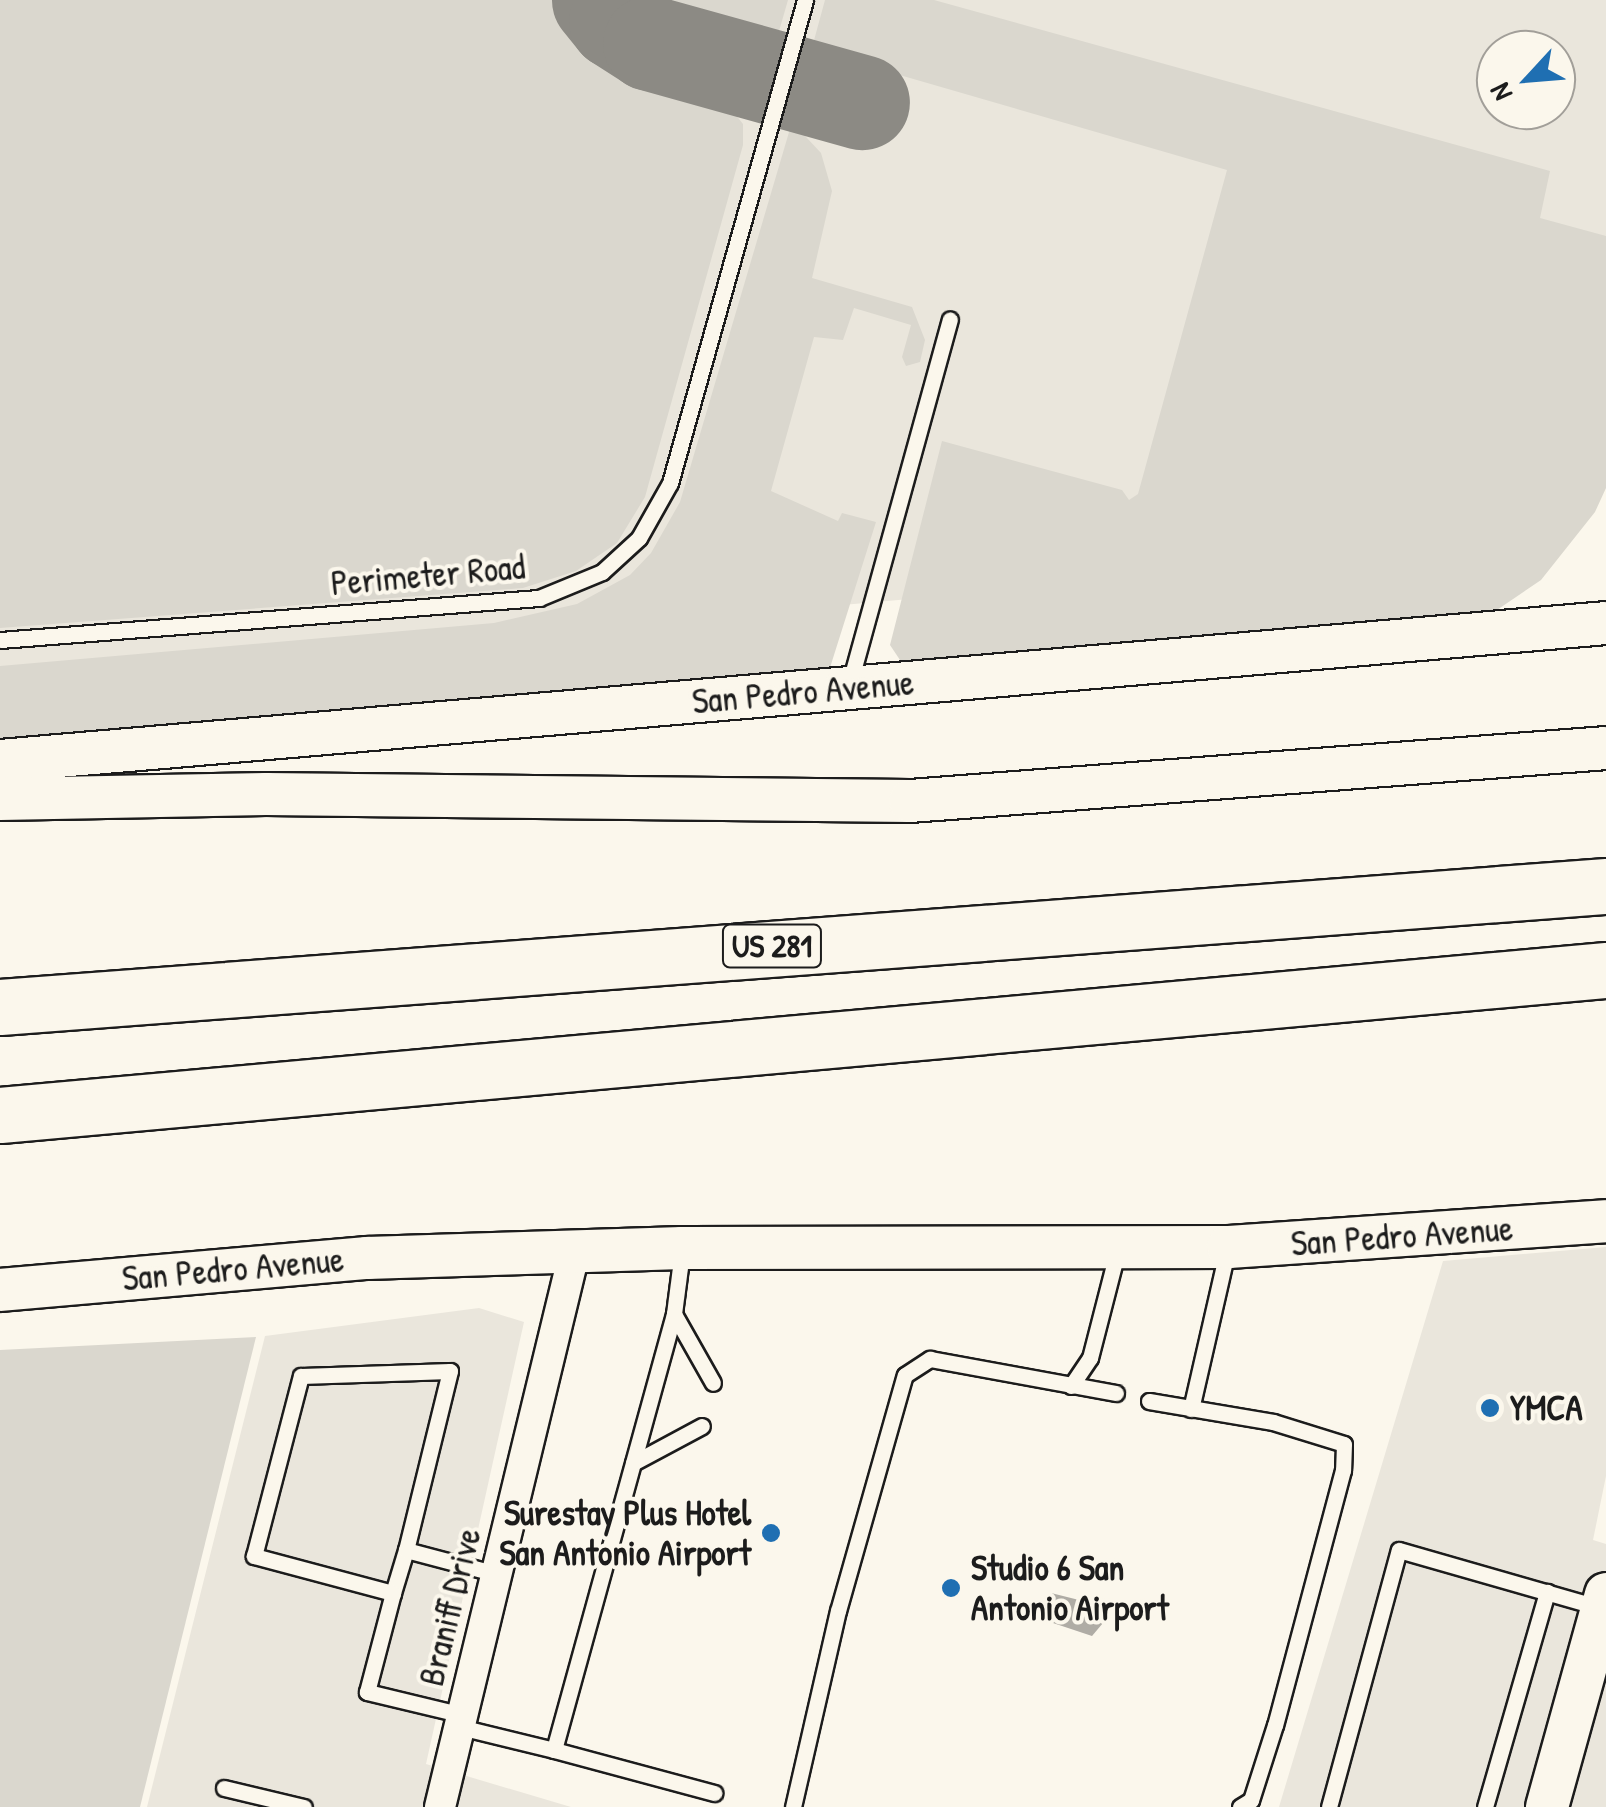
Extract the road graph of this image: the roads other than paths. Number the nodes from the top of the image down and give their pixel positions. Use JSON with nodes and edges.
{"nodes":[{"id":1,"x":805,"y":0,"type":"edge"},
{"id":2,"x":950,"y":320,"type":"dead end"},
{"id":3,"x":1606,"y":624,"type":"edge"},
{"id":4,"x":0,"y":640,"type":"edge"},
{"id":5,"x":849,"y":688,"type":"junction"},
{"id":6,"x":1606,"y":748,"type":"edge"},
{"id":7,"x":0,"y":761,"type":"edge"},
{"id":8,"x":0,"y":799,"type":"edge"},
{"id":9,"x":1606,"y":886,"type":"edge"},
{"id":10,"x":1606,"y":970,"type":"edge"},
{"id":11,"x":0,"y":1007,"type":"edge"},
{"id":12,"x":0,"y":1115,"type":"edge"},
{"id":13,"x":1606,"y":1221,"type":"edge"},
{"id":14,"x":1228,"y":1247,"type":"junction"},
{"id":15,"x":682,"y":1248,"type":"junction"},
{"id":16,"x":576,"y":1250,"type":"junction"},
{"id":17,"x":1118,"y":1250,"type":"junction"},
{"id":18,"x":0,"y":1290,"type":"edge"},
{"id":19,"x":674,"y":1314,"type":"junction"},
{"id":20,"x":713,"y":1383,"type":"dead end"},
{"id":21,"x":1071,"y":1386,"type":"junction"},
{"id":22,"x":1116,"y":1393,"type":"dead end"},
{"id":23,"x":1149,"y":1400,"type":"dead end"},
{"id":24,"x":1190,"y":1409,"type":"junction"},
{"id":25,"x":702,"y":1426,"type":"dead end"},
{"id":26,"x":633,"y":1464,"type":"junction"},
{"id":27,"x":406,"y":1550,"type":"junction"},
{"id":28,"x":497,"y":1574,"type":"junction"},
{"id":29,"x":1547,"y":1592,"type":"junction"},
{"id":30,"x":393,"y":1593,"type":"junction"},
{"id":31,"x":1604,"y":1601,"type":"edge"},
{"id":32,"x":461,"y":1721,"type":"junction"},
{"id":33,"x":554,"y":1750,"type":"junction"},
{"id":34,"x":224,"y":1788,"type":"dead end"},
{"id":35,"x":714,"y":1793,"type":"dead end"},
{"id":36,"x":304,"y":1807,"type":"edge"},
{"id":37,"x":440,"y":1807,"type":"edge"},
{"id":38,"x":793,"y":1807,"type":"edge"},
{"id":39,"x":1240,"y":1807,"type":"edge"},
{"id":40,"x":1330,"y":1807,"type":"edge"},
{"id":41,"x":1486,"y":1807,"type":"edge"},
{"id":42,"x":1547,"y":1807,"type":"edge"}],
"edges":[{"from":1,"to":4,"type":"lane","name":"Perimeter Road"},
{"from":2,"to":5,"type":"lane"},
{"from":3,"to":5,"type":"main road","name":"San Pedro Avenue"},
{"from":5,"to":7,"type":"main road","name":"San Pedro Avenue"},
{"from":6,"to":8,"type":"main road"},
{"from":9,"to":11,"type":"highway","number":"US 281"},
{"from":10,"to":12,"type":"highway"},
{"from":13,"to":14,"type":"main road","name":"San Pedro Avenue"},
{"from":14,"to":17,"type":"main road","name":"San Pedro Avenue"},
{"from":14,"to":24,"type":"lane"},
{"from":15,"to":16,"type":"main road","name":"San Pedro Avenue"},
{"from":15,"to":17,"type":"main road","name":"San Pedro Avenue"},
{"from":15,"to":19,"type":"lane"},
{"from":16,"to":18,"type":"main road","name":"San Pedro Avenue"},
{"from":16,"to":28,"type":"street","name":"Braniff Drive"},
{"from":17,"to":21,"type":"lane"},
{"from":19,"to":20,"type":"lane"},
{"from":19,"to":26,"type":"lane"},
{"from":21,"to":22,"type":"lane"},
{"from":21,"to":38,"type":"lane"},
{"from":23,"to":24,"type":"lane"},
{"from":24,"to":39,"type":"lane"},
{"from":25,"to":26,"type":"lane"},
{"from":26,"to":33,"type":"lane"},
{"from":27,"to":28,"type":"lane"},
{"from":27,"to":30,"type":"lane"},
{"from":27,"to":30,"type":"lane"},
{"from":28,"to":32,"type":"street","name":"Braniff Drive"},
{"from":29,"to":31,"type":"lane"},
{"from":29,"to":40,"type":"lane"},
{"from":29,"to":41,"type":"lane"},
{"from":30,"to":32,"type":"lane"},
{"from":31,"to":42,"type":"main road"},
{"from":32,"to":33,"type":"lane"},
{"from":32,"to":37,"type":"street","name":"Braniff Drive"},
{"from":33,"to":35,"type":"lane"},
{"from":34,"to":36,"type":"lane"}]}
